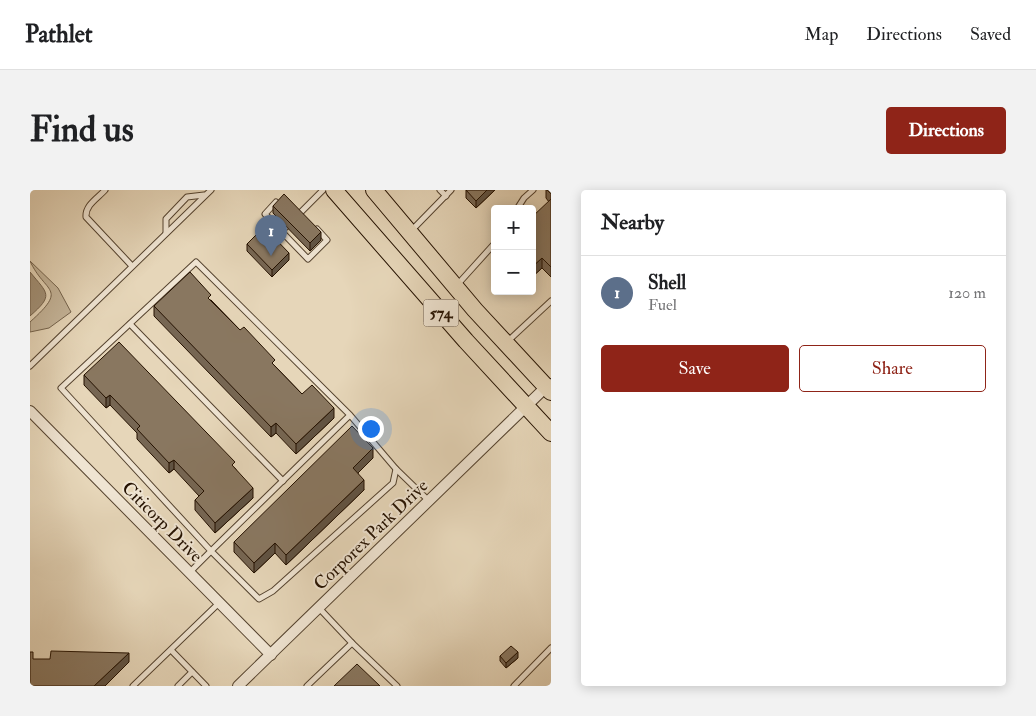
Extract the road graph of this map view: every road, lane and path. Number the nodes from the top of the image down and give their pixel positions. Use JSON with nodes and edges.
{"nodes":[{"id":1,"x":105,"y":190,"type":"edge"},
{"id":2,"x":211,"y":190,"type":"edge"},
{"id":3,"x":323,"y":190,"type":"edge"},
{"id":4,"x":334,"y":190,"type":"edge"},
{"id":5,"x":374,"y":190,"type":"edge"},
{"id":6,"x":440,"y":190,"type":"edge"},
{"id":7,"x":452,"y":190,"type":"edge"},
{"id":8,"x":533,"y":190,"type":"edge"},
{"id":9,"x":206,"y":195,"type":"junction"},
{"id":10,"x":446,"y":196,"type":"junction"},
{"id":11,"x":279,"y":199,"type":"edge"},
{"id":12,"x":520,"y":205,"type":"edge"},
{"id":13,"x":296,"y":207,"type":"edge"},
{"id":14,"x":299,"y":214,"type":"junction"},
{"id":15,"x":307,"y":219,"type":"edge"},
{"id":16,"x":314,"y":226,"type":"edge"},
{"id":17,"x":286,"y":227,"type":"edge"},
{"id":18,"x":281,"y":231,"type":"junction"},
{"id":19,"x":410,"y":232,"type":"junction"},
{"id":20,"x":166,"y":233,"type":"junction"},
{"id":21,"x":491,"y":247,"type":"edge"},
{"id":22,"x":132,"y":266,"type":"junction"},
{"id":23,"x":456,"y":286,"type":"junction"},
{"id":24,"x":551,"y":301,"type":"edge"},
{"id":25,"x":130,"y":324,"type":"junction"},
{"id":26,"x":506,"y":343,"type":"junction"},
{"id":27,"x":30,"y":366,"type":"edge"},
{"id":28,"x":549,"y":387,"type":"edge"},
{"id":29,"x":526,"y":407,"type":"junction"},
{"id":30,"x":30,"y":411,"type":"edge"},
{"id":31,"x":350,"y":415,"type":"junction"},
{"id":32,"x":551,"y":433,"type":"edge"},
{"id":33,"x":396,"y":468,"type":"junction"},
{"id":34,"x":283,"y":481,"type":"junction"},
{"id":35,"x":429,"y":501,"type":"junction"},
{"id":36,"x":211,"y":551,"type":"junction"},
{"id":37,"x":189,"y":573,"type":"junction"},
{"id":38,"x":219,"y":603,"type":"junction"},
{"id":39,"x":319,"y":608,"type":"junction"},
{"id":40,"x":352,"y":643,"type":"junction"},
{"id":41,"x":551,"y":648,"type":"edge"},
{"id":42,"x":171,"y":650,"type":"junction"},
{"id":43,"x":270,"y":655,"type":"junction"},
{"id":44,"x":192,"y":672,"type":"junction"},
{"id":45,"x":133,"y":686,"type":"edge"},
{"id":46,"x":178,"y":686,"type":"edge"},
{"id":47,"x":206,"y":686,"type":"edge"},
{"id":48,"x":238,"y":686,"type":"edge"},
{"id":49,"x":307,"y":686,"type":"edge"},
{"id":50,"x":396,"y":686,"type":"edge"},
{"id":51,"x":514,"y":686,"type":"edge"}],
"edges":[{"from":1,"to":22,"type":"lane"},
{"from":2,"to":9,"type":"lane"},
{"from":3,"to":14,"type":"lane"},
{"from":4,"to":29,"type":"main road","number":"574"},
{"from":5,"to":19,"type":"main road"},
{"from":6,"to":10,"type":"lane"},
{"from":7,"to":10,"type":"lane"},
{"from":8,"to":12,"type":"lane"},
{"from":9,"to":20,"type":"lane"},
{"from":9,"to":20,"type":"lane"},
{"from":10,"to":19,"type":"lane"},
{"from":11,"to":18,"type":"lane"},
{"from":13,"to":14,"type":"lane"},
{"from":14,"to":15,"type":"lane"},
{"from":16,"to":18,"type":"lane"},
{"from":17,"to":18,"type":"lane"},
{"from":19,"to":23,"type":"main road"},
{"from":20,"to":22,"type":"lane"},
{"from":21,"to":23,"type":"lane"},
{"from":22,"to":27,"type":"lane"},
{"from":23,"to":26,"type":"main road"},
{"from":24,"to":26,"type":"lane"},
{"from":25,"to":31,"type":"lane"},
{"from":25,"to":34,"type":"lane"},
{"from":25,"to":36,"type":"lane"},
{"from":26,"to":28,"type":"main road"},
{"from":28,"to":29,"type":"street","name":"Corporex Park Drive"},
{"from":29,"to":32,"type":"main road","number":"574"},
{"from":29,"to":35,"type":"street","name":"Corporex Park Drive"},
{"from":30,"to":37,"type":"street","name":"Citicorp Drive"},
{"from":31,"to":33,"type":"lane"},
{"from":31,"to":34,"type":"lane"},
{"from":33,"to":35,"type":"lane"},
{"from":33,"to":36,"type":"lane"},
{"from":34,"to":36,"type":"lane"},
{"from":35,"to":39,"type":"street","name":"Corporex Park Drive"},
{"from":36,"to":37,"type":"lane"},
{"from":37,"to":38,"type":"street","name":"Citicorp Drive"},
{"from":38,"to":42,"type":"lane"},
{"from":38,"to":43,"type":"street","name":"Citicorp Drive"},
{"from":39,"to":40,"type":"lane"},
{"from":39,"to":43,"type":"street","name":"Corporex Park Drive"},
{"from":40,"to":49,"type":"lane"},
{"from":40,"to":50,"type":"lane"},
{"from":41,"to":51,"type":"lane"},
{"from":42,"to":44,"type":"lane"},
{"from":42,"to":45,"type":"lane"},
{"from":43,"to":48,"type":"street","name":"Corporex Park Drive"},
{"from":44,"to":46,"type":"lane"},
{"from":44,"to":47,"type":"lane"}]}
